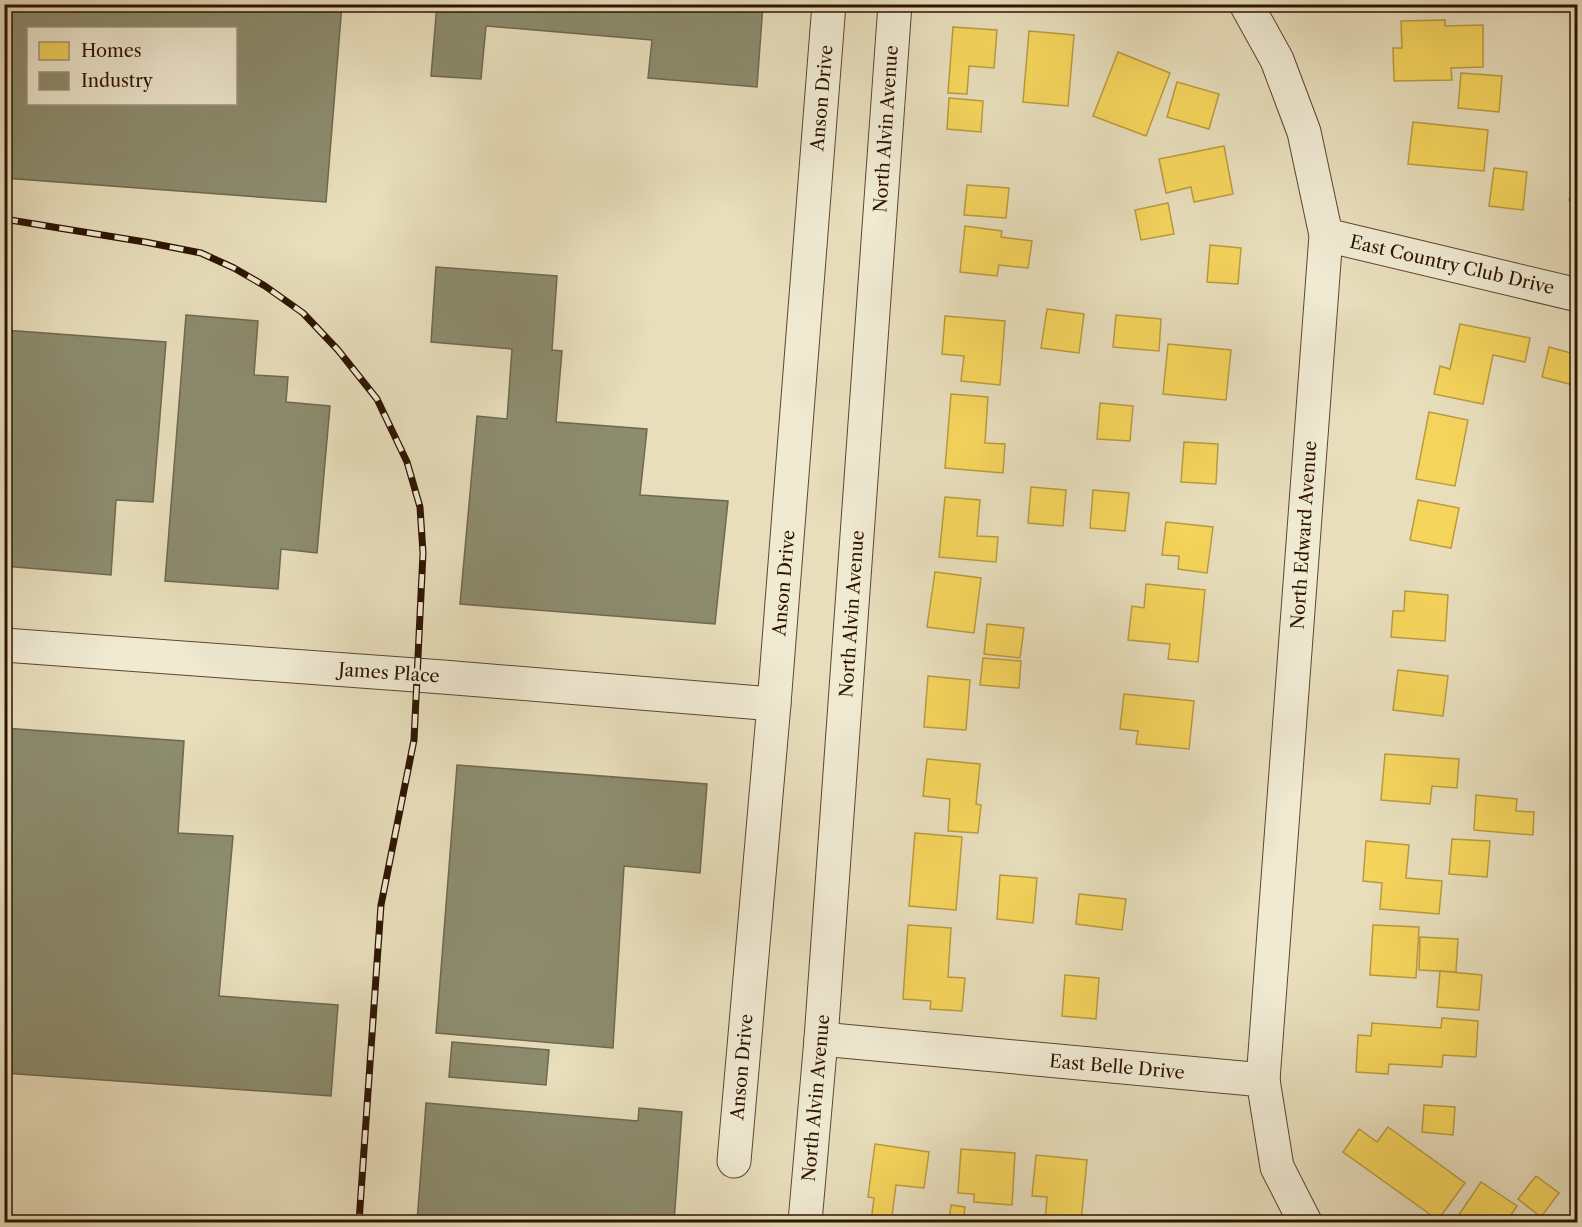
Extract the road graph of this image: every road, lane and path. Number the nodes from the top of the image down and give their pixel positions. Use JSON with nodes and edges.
{"nodes":[{"id":1,"x":829,"y":4,"type":"edge"},
{"id":2,"x":895,"y":4,"type":"edge"},
{"id":3,"x":1246,"y":4,"type":"edge"},
{"id":4,"x":1326,"y":235,"type":"junction"},
{"id":5,"x":1578,"y":295,"type":"edge"},
{"id":6,"x":4,"y":645,"type":"edge"},
{"id":7,"x":774,"y":704,"type":"junction"},
{"id":8,"x":821,"y":1039,"type":"junction"},
{"id":9,"x":1263,"y":1080,"type":"junction"},
{"id":10,"x":734,"y":1161,"type":"dead end"},
{"id":11,"x":805,"y":1222,"type":"edge"},
{"id":12,"x":1305,"y":1222,"type":"edge"}],
"edges":[{"from":1,"to":7,"type":"street","name":"Anson Drive"},
{"from":2,"to":8,"type":"street","name":"North Alvin Avenue"},
{"from":3,"to":4,"type":"street","name":"North Edward Avenue"},
{"from":4,"to":5,"type":"street","name":"East Country Club Drive"},
{"from":4,"to":9,"type":"street","name":"North Edward Avenue"},
{"from":6,"to":7,"type":"street","name":"James Place"},
{"from":7,"to":10,"type":"street","name":"Anson Drive"},
{"from":8,"to":9,"type":"street","name":"East Belle Drive"},
{"from":8,"to":11,"type":"street","name":"North Alvin Avenue"},
{"from":9,"to":12,"type":"street"}]}
